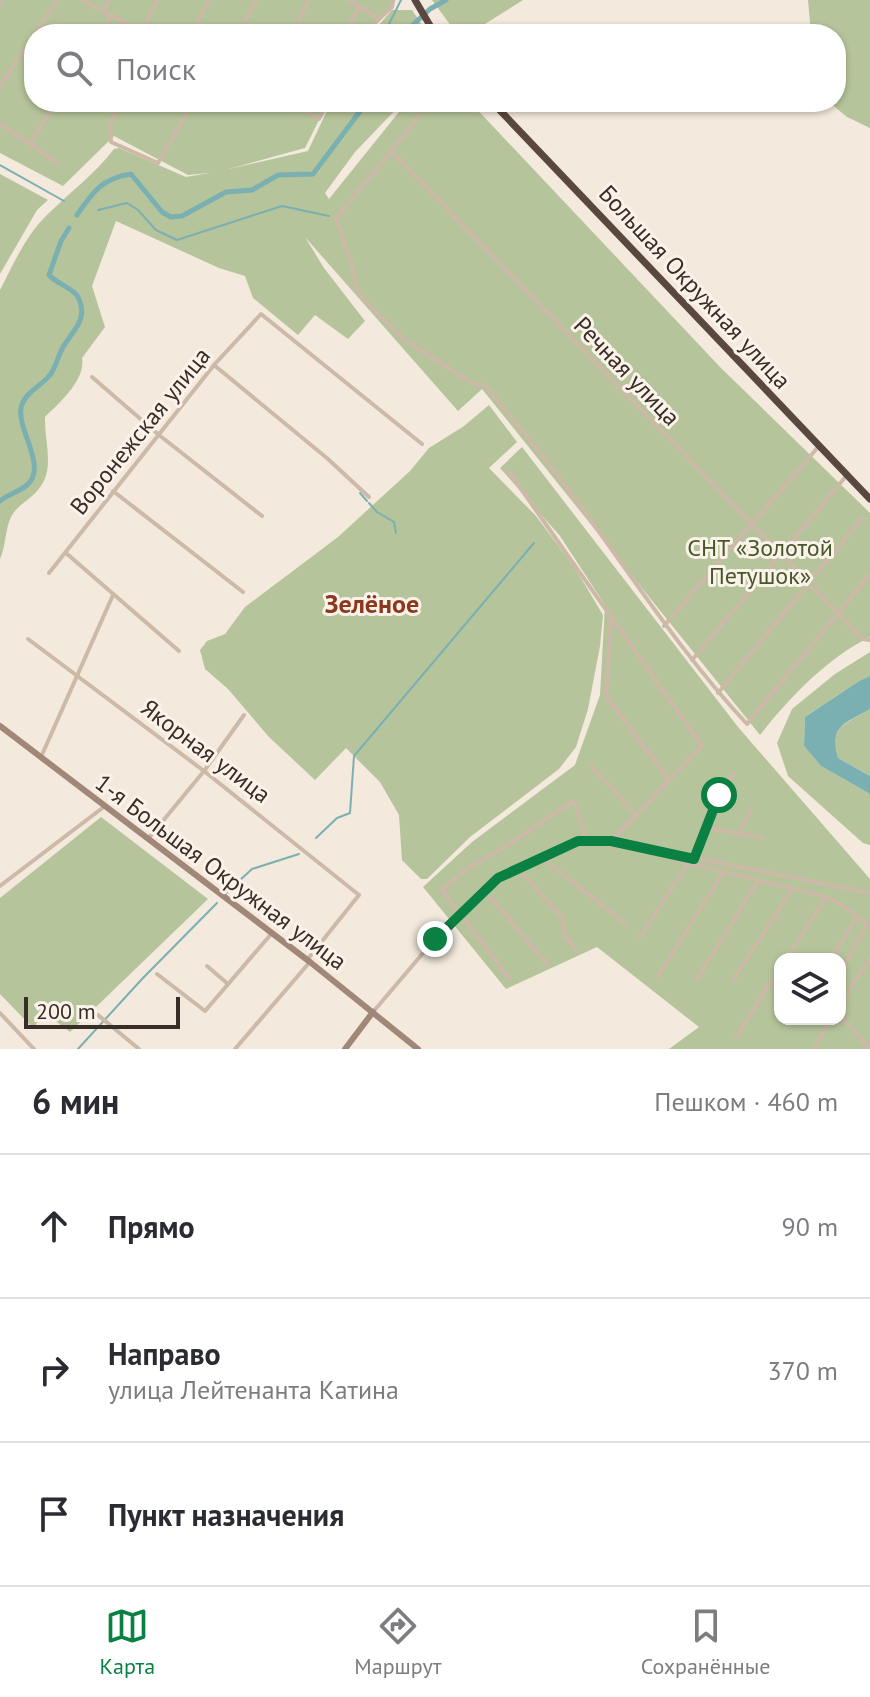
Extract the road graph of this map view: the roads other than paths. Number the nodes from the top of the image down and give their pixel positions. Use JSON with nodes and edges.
{"nodes":[{"id":1,"x":57,"y":0,"type":"edge"},
{"id":2,"x":82,"y":0,"type":"edge"},
{"id":3,"x":109,"y":0,"type":"edge"},
{"id":4,"x":158,"y":0,"type":"edge"},
{"id":5,"x":209,"y":0,"type":"edge"},
{"id":6,"x":256,"y":0,"type":"edge"},
{"id":7,"x":309,"y":0,"type":"edge"},
{"id":8,"x":349,"y":0,"type":"edge"},
{"id":9,"x":393,"y":0,"type":"edge"},
{"id":10,"x":415,"y":1,"type":"edge"},
{"id":11,"x":359,"y":6,"type":"junction"},
{"id":12,"x":103,"y":11,"type":"junction"},
{"id":13,"x":111,"y":16,"type":"junction"},
{"id":14,"x":379,"y":19,"type":"junction"},
{"id":15,"x":41,"y":24,"type":"edge"},
{"id":16,"x":106,"y":24,"type":"edge"},
{"id":17,"x":127,"y":24,"type":"edge"},
{"id":18,"x":148,"y":24,"type":"edge"},
{"id":19,"x":196,"y":24,"type":"edge"},
{"id":20,"x":243,"y":24,"type":"edge"},
{"id":21,"x":297,"y":24,"type":"edge"},
{"id":22,"x":350,"y":24,"type":"edge"},
{"id":23,"x":374,"y":24,"type":"edge"},
{"id":24,"x":427,"y":24,"type":"edge"},
{"id":25,"x":24,"y":49,"type":"edge"},
{"id":26,"x":0,"y":86,"type":"edge"},
{"id":27,"x":50,"y":112,"type":"edge"},
{"id":28,"x":116,"y":112,"type":"edge"},
{"id":29,"x":187,"y":112,"type":"edge"},
{"id":30,"x":307,"y":112,"type":"edge"},
{"id":31,"x":323,"y":112,"type":"edge"},
{"id":32,"x":420,"y":112,"type":"edge"},
{"id":33,"x":502,"y":112,"type":"edge"},
{"id":34,"x":0,"y":124,"type":"edge"},
{"id":35,"x":30,"y":144,"type":"junction"},
{"id":36,"x":392,"y":152,"type":"junction"},
{"id":37,"x":58,"y":163,"type":"dead end"},
{"id":38,"x":214,"y":365,"type":"junction"},
{"id":39,"x":92,"y":377,"type":"dead end"},
{"id":40,"x":159,"y":435,"type":"junction"},
{"id":41,"x":422,"y":444,"type":"dead end"},
{"id":42,"x":819,"y":446,"type":"junction"},
{"id":43,"x":509,"y":472,"type":"dead end"},
{"id":44,"x":847,"y":475,"type":"junction"},
{"id":45,"x":113,"y":491,"type":"junction"},
{"id":46,"x":369,"y":497,"type":"dead end"},
{"id":47,"x":870,"y":499,"type":"edge"},
{"id":48,"x":262,"y":516,"type":"dead end"},
{"id":49,"x":863,"y":517,"type":"dead end"},
{"id":50,"x":752,"y":524,"type":"junction"},
{"id":51,"x":66,"y":553,"type":"junction"},
{"id":52,"x":781,"y":554,"type":"junction"},
{"id":53,"x":49,"y":573,"type":"dead end"},
{"id":54,"x":870,"y":574,"type":"edge"},
{"id":55,"x":809,"y":583,"type":"junction"},
{"id":56,"x":243,"y":592,"type":"dead end"},
{"id":57,"x":113,"y":595,"type":"junction"},
{"id":58,"x":838,"y":613,"type":"junction"},
{"id":59,"x":611,"y":615,"type":"junction"},
{"id":60,"x":664,"y":626,"type":"junction"},
{"id":61,"x":28,"y":639,"type":"dead end"},
{"id":62,"x":870,"y":640,"type":"edge"},
{"id":63,"x":179,"y":651,"type":"dead end"},
{"id":64,"x":692,"y":660,"type":"junction"},
{"id":65,"x":77,"y":677,"type":"junction"},
{"id":66,"x":718,"y":693,"type":"junction"},
{"id":67,"x":244,"y":715,"type":"dead end"},
{"id":68,"x":0,"y":726,"type":"edge"},
{"id":69,"x":41,"y":757,"type":"junction"},
{"id":70,"x":591,"y":766,"type":"dead end"},
{"id":71,"x":204,"y":771,"type":"junction"},
{"id":72,"x":734,"y":774,"type":"dead end"},
{"id":73,"x":669,"y":781,"type":"junction"},
{"id":74,"x":105,"y":806,"type":"junction"},
{"id":75,"x":751,"y":809,"type":"dead end"},
{"id":76,"x":637,"y":816,"type":"junction"},
{"id":77,"x":706,"y":828,"type":"junction"},
{"id":78,"x":739,"y":834,"type":"junction"},
{"id":79,"x":764,"y":838,"type":"dead end"},
{"id":80,"x":148,"y":839,"type":"junction"},
{"id":81,"x":587,"y":841,"type":"junction"},
{"id":82,"x":611,"y":841,"type":"junction"},
{"id":83,"x":660,"y":851,"type":"junction"},
{"id":84,"x":542,"y":858,"type":"junction"},
{"id":85,"x":694,"y":859,"type":"junction"},
{"id":86,"x":688,"y":864,"type":"junction"},
{"id":87,"x":518,"y":869,"type":"junction"},
{"id":88,"x":723,"y":872,"type":"junction"},
{"id":89,"x":758,"y":881,"type":"junction"},
{"id":90,"x":0,"y":886,"type":"edge"},
{"id":91,"x":793,"y":888,"type":"junction"},
{"id":92,"x":485,"y":891,"type":"junction"},
{"id":93,"x":870,"y":893,"type":"edge"},
{"id":94,"x":826,"y":897,"type":"junction"},
{"id":95,"x":460,"y":915,"type":"junction"},
{"id":96,"x":857,"y":916,"type":"junction"},
{"id":97,"x":625,"y":923,"type":"dead end"},
{"id":98,"x":272,"y":933,"type":"junction"},
{"id":99,"x":639,"y":938,"type":"dead end"},
{"id":100,"x":576,"y":951,"type":"dead end"},
{"id":101,"x":790,"y":953,"type":"edge"},
{"id":102,"x":835,"y":953,"type":"edge"},
{"id":103,"x":870,"y":959,"type":"edge"},
{"id":104,"x":308,"y":961,"type":"junction"},
{"id":105,"x":846,"y":963,"type":"edge"},
{"id":106,"x":547,"y":964,"type":"dead end"},
{"id":107,"x":207,"y":966,"type":"dead end"},
{"id":108,"x":157,"y":974,"type":"dead end"},
{"id":109,"x":658,"y":976,"type":"dead end"},
{"id":110,"x":774,"y":977,"type":"edge"},
{"id":111,"x":510,"y":979,"type":"dead end"},
{"id":112,"x":697,"y":979,"type":"dead end"},
{"id":113,"x":733,"y":980,"type":"dead end"},
{"id":114,"x":228,"y":984,"type":"junction"},
{"id":115,"x":846,"y":995,"type":"edge"},
{"id":116,"x":373,"y":1012,"type":"junction"},
{"id":117,"x":0,"y":1013,"type":"edge"},
{"id":118,"x":98,"y":1015,"type":"dead end"},
{"id":119,"x":846,"y":1023,"type":"edge"},
{"id":120,"x":828,"y":1025,"type":"edge"},
{"id":121,"x":736,"y":1037,"type":"dead end"},
{"id":122,"x":34,"y":1049,"type":"edge"},
{"id":123,"x":139,"y":1049,"type":"edge"},
{"id":124,"x":235,"y":1049,"type":"edge"},
{"id":125,"x":345,"y":1049,"type":"edge"},
{"id":126,"x":418,"y":1049,"type":"edge"},
{"id":127,"x":814,"y":1049,"type":"edge"},
{"id":128,"x":870,"y":1049,"type":"edge"}],
"edges":[{"from":1,"to":15,"type":"street"},
{"from":2,"to":12,"type":"street"},
{"from":3,"to":12,"type":"street"},
{"from":4,"to":18,"type":"street"},
{"from":5,"to":19,"type":"street"},
{"from":6,"to":20,"type":"street"},
{"from":7,"to":21,"type":"street"},
{"from":8,"to":11,"type":"street"},
{"from":9,"to":14,"type":"street"},
{"from":10,"to":24,"type":"highway"},
{"from":11,"to":14,"type":"street"},
{"from":11,"to":22,"type":"street"},
{"from":12,"to":13,"type":"street"},
{"from":13,"to":16,"type":"street"},
{"from":13,"to":17,"type":"street"},
{"from":14,"to":23,"type":"street"},
{"from":25,"to":26,"type":"street"},
{"from":27,"to":35,"type":"street"},
{"from":28,"to":29,"type":"street"},
{"from":30,"to":31,"type":"street"},
{"from":32,"to":36,"type":"street"},
{"from":33,"to":42,"type":"highway","name":"Большая Окружная улица"},
{"from":34,"to":35,"type":"street"},
{"from":35,"to":37,"type":"street"},
{"from":36,"to":50,"type":"street","name":"Речная улица"},
{"from":36,"to":60,"type":"street"},
{"from":38,"to":40,"type":"street","name":"Воронежская улица"},
{"from":38,"to":41,"type":"street","name":"Воронежская улица"},
{"from":38,"to":46,"type":"street"},
{"from":39,"to":40,"type":"street"},
{"from":40,"to":45,"type":"street","name":"Воронежская улица"},
{"from":40,"to":48,"type":"street"},
{"from":42,"to":44,"type":"highway","name":"Большая Окружная улица"},
{"from":42,"to":50,"type":"street"},
{"from":43,"to":59,"type":"street"},
{"from":44,"to":47,"type":"highway","name":"Большая Окружная улица"},
{"from":44,"to":52,"type":"street"},
{"from":45,"to":51,"type":"street","name":"Воронежская улица"},
{"from":45,"to":56,"type":"street"},
{"from":49,"to":55,"type":"street"},
{"from":50,"to":52,"type":"street","name":"Речная улица"},
{"from":50,"to":60,"type":"street"},
{"from":51,"to":53,"type":"street","name":"Воронежская улица"},
{"from":51,"to":57,"type":"street"},
{"from":52,"to":55,"type":"street","name":"Речная улица"},
{"from":52,"to":64,"type":"street"},
{"from":54,"to":58,"type":"street"},
{"from":55,"to":58,"type":"street","name":"Речная улица"},
{"from":55,"to":66,"type":"street"},
{"from":57,"to":63,"type":"street"},
{"from":57,"to":65,"type":"street"},
{"from":58,"to":62,"type":"street","name":"Речная улица"},
{"from":58,"to":66,"type":"street"},
{"from":59,"to":73,"type":"street"},
{"from":59,"to":73,"type":"street"},
{"from":60,"to":64,"type":"street"},
{"from":61,"to":65,"type":"street","name":"Якорная улица"},
{"from":64,"to":66,"type":"street"},
{"from":65,"to":69,"type":"street"},
{"from":65,"to":71,"type":"street","name":"Якорная улица"},
{"from":67,"to":71,"type":"street"},
{"from":68,"to":69,"type":"street","name":"1-я Большая Окружная улица"},
{"from":69,"to":74,"type":"street","name":"1-я Большая Окружная улица"},
{"from":70,"to":76,"type":"street"},
{"from":71,"to":80,"type":"street"},
{"from":71,"to":104,"type":"street","name":"Якорная улица"},
{"from":72,"to":77,"type":"street"},
{"from":73,"to":76,"type":"street"},
{"from":74,"to":80,"type":"street","name":"1-я Большая Окружная улица"},
{"from":74,"to":90,"type":"street"},
{"from":75,"to":78,"type":"street"},
{"from":76,"to":82,"type":"street"},
{"from":77,"to":78,"type":"street"},
{"from":77,"to":85,"type":"street"},
{"from":78,"to":79,"type":"street"},
{"from":80,"to":98,"type":"street","name":"1-я Большая Окружная улица"},
{"from":81,"to":82,"type":"street"},
{"from":81,"to":84,"type":"street"},
{"from":81,"to":95,"type":"street"},
{"from":82,"to":83,"type":"street"},
{"from":83,"to":85,"type":"street"},
{"from":83,"to":86,"type":"street"},
{"from":84,"to":87,"type":"street"},
{"from":84,"to":97,"type":"street"},
{"from":85,"to":93,"type":"street"},
{"from":86,"to":88,"type":"street"},
{"from":86,"to":99,"type":"street"},
{"from":87,"to":92,"type":"street"},
{"from":87,"to":100,"type":"street"},
{"from":88,"to":89,"type":"street"},
{"from":88,"to":109,"type":"street"},
{"from":89,"to":91,"type":"street"},
{"from":89,"to":112,"type":"street"},
{"from":91,"to":94,"type":"street"},
{"from":91,"to":113,"type":"street"},
{"from":92,"to":95,"type":"street"},
{"from":92,"to":106,"type":"street"},
{"from":94,"to":96,"type":"street"},
{"from":94,"to":101,"type":"street"},
{"from":95,"to":111,"type":"street"},
{"from":95,"to":116,"type":"street"},
{"from":96,"to":102,"type":"street"},
{"from":96,"to":105,"type":"street"},
{"from":98,"to":104,"type":"street","name":"1-я Большая Окружная улица"},
{"from":98,"to":114,"type":"street"},
{"from":103,"to":115,"type":"street"},
{"from":104,"to":116,"type":"street","name":"1-я Большая Окружная улица"},
{"from":104,"to":124,"type":"street"},
{"from":107,"to":114,"type":"street"},
{"from":108,"to":114,"type":"street"},
{"from":110,"to":121,"type":"street"},
{"from":116,"to":125,"type":"street"},
{"from":116,"to":126,"type":"street","name":"1-я Большая Окружная улица"},
{"from":117,"to":122,"type":"street"},
{"from":118,"to":123,"type":"street"},
{"from":119,"to":128,"type":"street"},
{"from":120,"to":127,"type":"street"}]}
